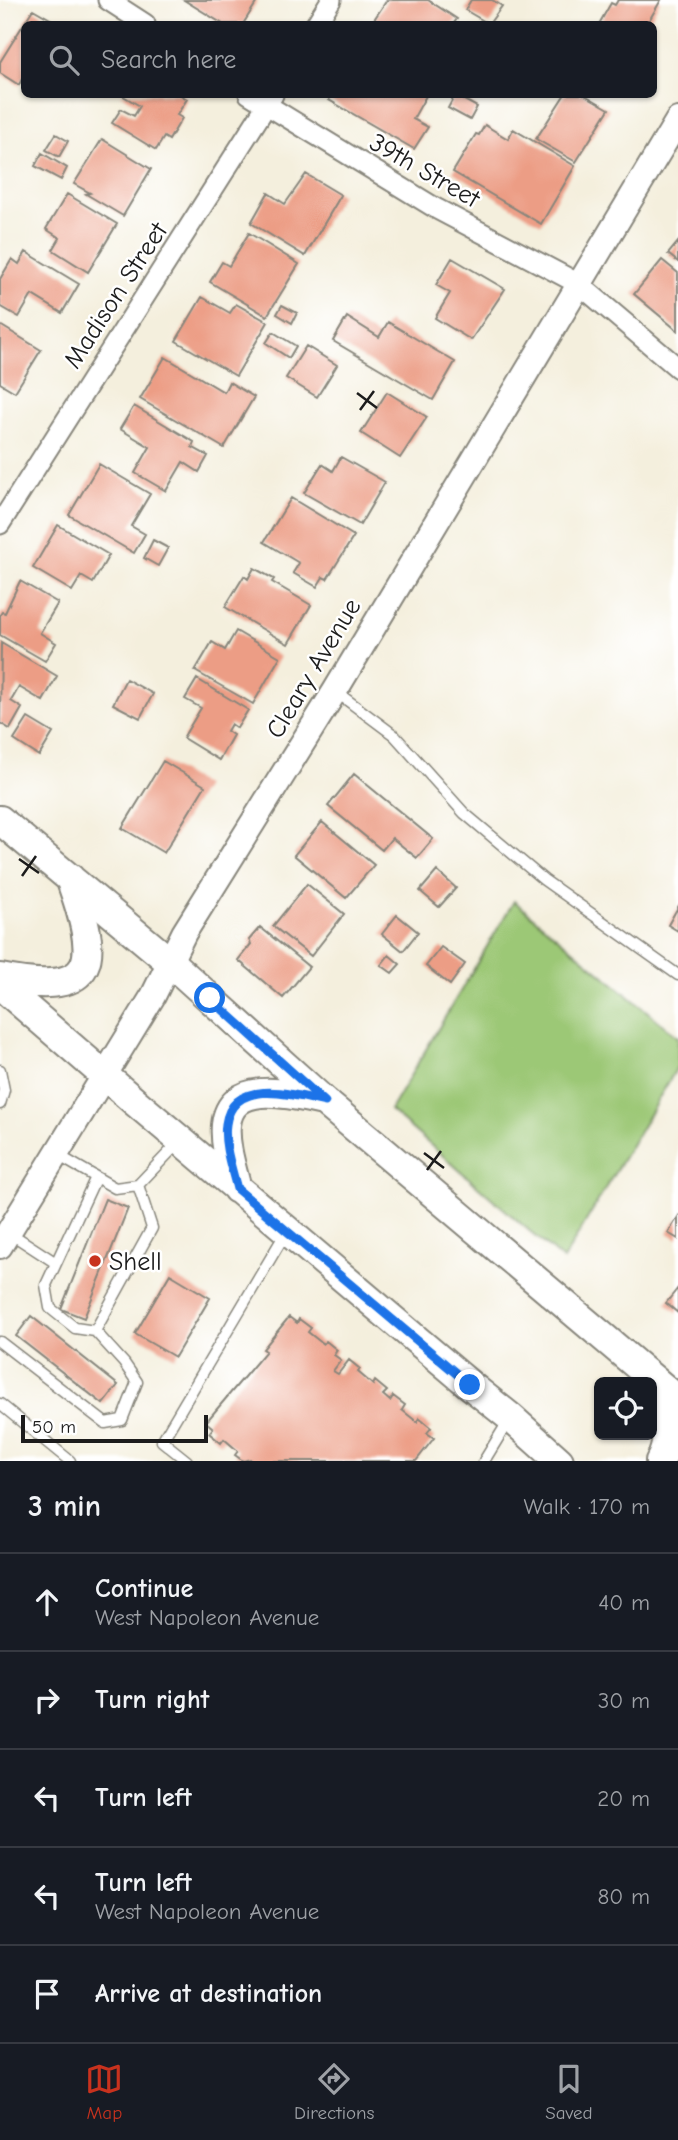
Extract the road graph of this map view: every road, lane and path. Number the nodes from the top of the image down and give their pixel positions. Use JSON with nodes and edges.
{"nodes":[{"id":1,"x":108,"y":0,"type":"edge"},
{"id":2,"x":331,"y":0,"type":"edge"},
{"id":3,"x":140,"y":21,"type":"edge"},
{"id":4,"x":318,"y":21,"type":"edge"},
{"id":5,"x":270,"y":100,"type":"edge"},
{"id":6,"x":678,"y":120,"type":"edge"},
{"id":7,"x":579,"y":284,"type":"junction"},
{"id":8,"x":678,"y":368,"type":"edge"},
{"id":9,"x":0,"y":524,"type":"edge"},
{"id":10,"x":335,"y":691,"type":"junction"},
{"id":11,"x":0,"y":820,"type":"edge"},
{"id":12,"x":69,"y":877,"type":"junction"},
{"id":13,"x":170,"y":962,"type":"junction"},
{"id":14,"x":678,"y":975,"type":"edge"},
{"id":15,"x":0,"y":978,"type":"edge"},
{"id":16,"x":0,"y":985,"type":"edge"},
{"id":17,"x":0,"y":1070,"type":"edge"},
{"id":18,"x":103,"y":1075,"type":"junction"},
{"id":19,"x":325,"y":1102,"type":"junction"},
{"id":20,"x":0,"y":1104,"type":"edge"},
{"id":21,"x":180,"y":1141,"type":"junction"},
{"id":22,"x":56,"y":1154,"type":"junction"},
{"id":23,"x":96,"y":1177,"type":"junction"},
{"id":24,"x":138,"y":1185,"type":"junction"},
{"id":25,"x":237,"y":1189,"type":"junction"},
{"id":26,"x":287,"y":1230,"type":"junction"},
{"id":27,"x":4,"y":1239,"type":"edge"},
{"id":28,"x":56,"y":1263,"type":"junction"},
{"id":29,"x":94,"y":1331,"type":"junction"},
{"id":30,"x":0,"y":1342,"type":"edge"},
{"id":31,"x":652,"y":1377,"type":"edge"},
{"id":32,"x":657,"y":1382,"type":"edge"},
{"id":33,"x":657,"y":1392,"type":"edge"},
{"id":34,"x":678,"y":1400,"type":"edge"},
{"id":35,"x":0,"y":1404,"type":"edge"},
{"id":36,"x":510,"y":1417,"type":"junction"},
{"id":37,"x":71,"y":1461,"type":"edge"},
{"id":38,"x":187,"y":1461,"type":"edge"},
{"id":39,"x":484,"y":1461,"type":"edge"},
{"id":40,"x":559,"y":1461,"type":"edge"},
{"id":41,"x":660,"y":1461,"type":"edge"}],
"edges":[{"from":1,"to":3,"type":"street"},
{"from":2,"to":4,"type":"street"},
{"from":5,"to":7,"type":"street","name":"39th Street"},
{"from":5,"to":9,"type":"street","name":"Madison Street"},
{"from":6,"to":7,"type":"street","name":"Cleary Avenue"},
{"from":7,"to":8,"type":"street","name":"39th Street"},
{"from":7,"to":10,"type":"street","name":"Cleary Avenue"},
{"from":10,"to":13,"type":"street","name":"Cleary Avenue"},
{"from":10,"to":14,"type":"lane"},
{"from":11,"to":12,"type":"main road"},
{"from":12,"to":13,"type":"main road"},
{"from":12,"to":15,"type":"main road"},
{"from":13,"to":18,"type":"street","name":"Cleary Avenue"},
{"from":13,"to":19,"type":"main road"},
{"from":16,"to":18,"type":"main road"},
{"from":17,"to":20,"type":"lane"},
{"from":18,"to":21,"type":"main road"},
{"from":18,"to":22,"type":"street","name":"Cleary Avenue"},
{"from":19,"to":25,"type":"main road"},
{"from":19,"to":31,"type":"main road"},
{"from":21,"to":24,"type":"lane"},
{"from":21,"to":25,"type":"main road"},
{"from":22,"to":23,"type":"lane"},
{"from":22,"to":27,"type":"street","name":"Cleary Avenue"},
{"from":23,"to":24,"type":"lane"},
{"from":23,"to":28,"type":"lane"},
{"from":24,"to":29,"type":"lane"},
{"from":25,"to":26,"type":"main road"},
{"from":26,"to":36,"type":"main road"},
{"from":26,"to":38,"type":"lane"},
{"from":27,"to":28,"type":"lane"},
{"from":28,"to":29,"type":"lane"},
{"from":29,"to":30,"type":"lane"},
{"from":32,"to":34,"type":"main road"},
{"from":33,"to":41,"type":"main road"},
{"from":35,"to":37,"type":"lane"},
{"from":36,"to":39,"type":"lane"},
{"from":36,"to":40,"type":"main road"}]}
